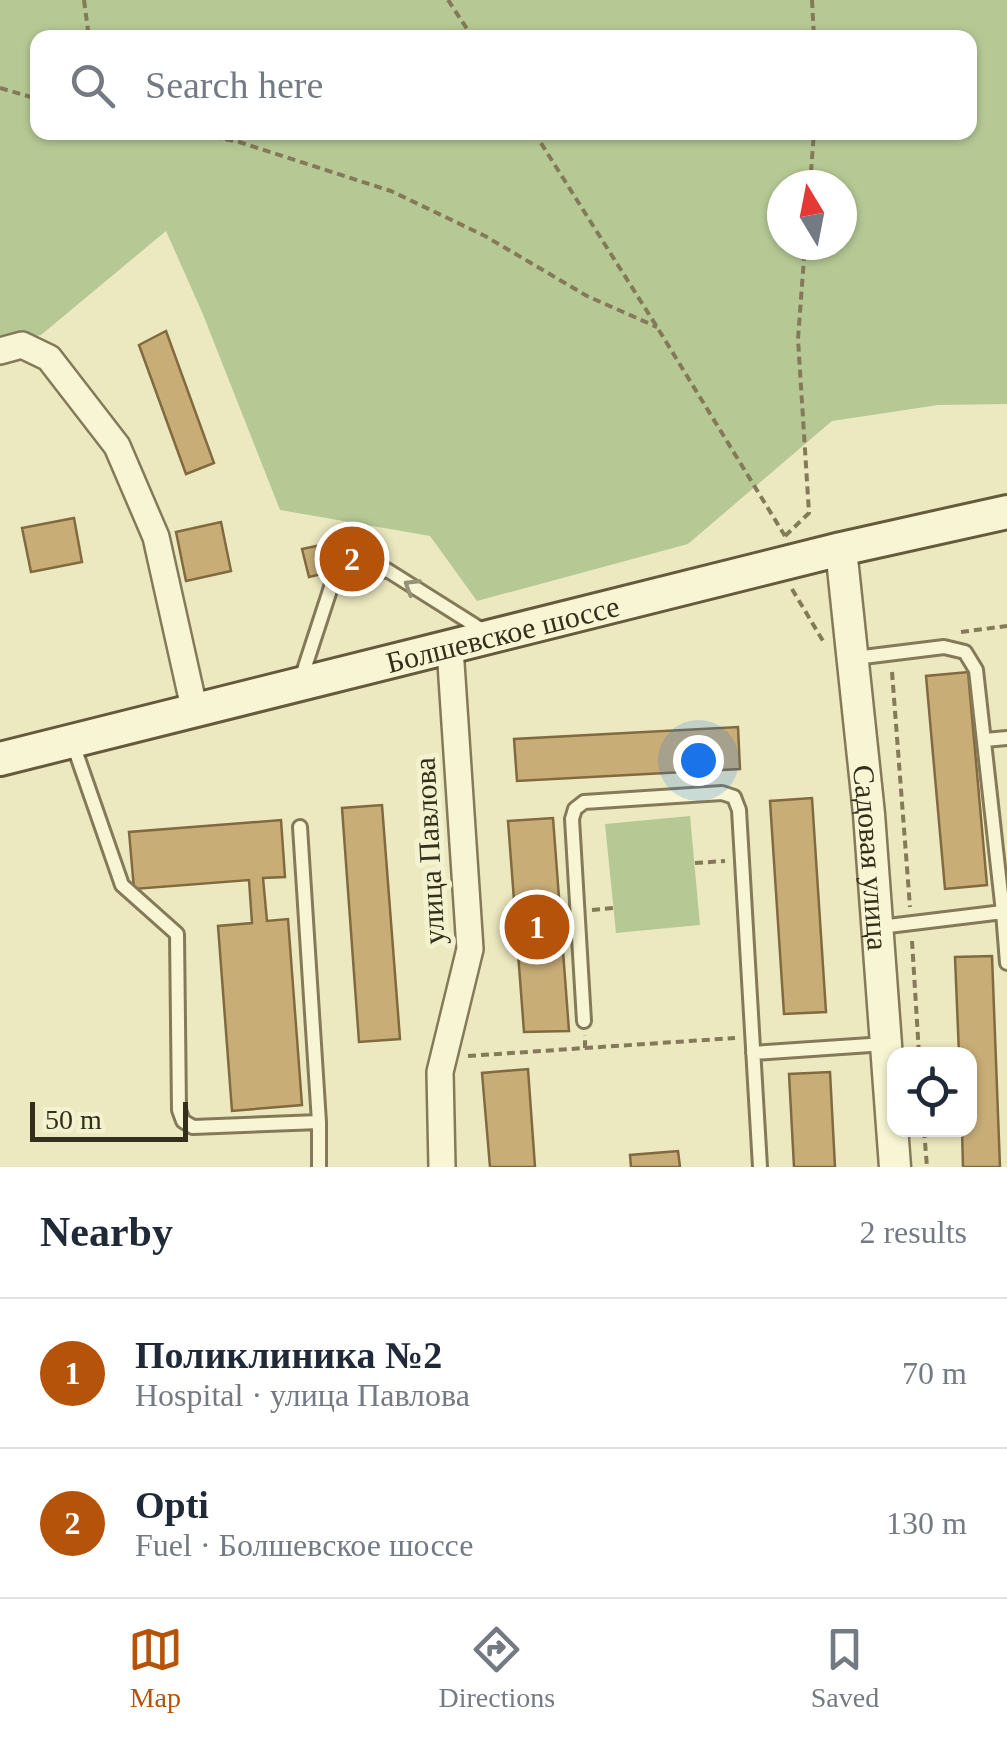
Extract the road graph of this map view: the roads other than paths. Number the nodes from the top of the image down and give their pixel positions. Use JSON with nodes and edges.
{"nodes":[{"id":1,"x":0,"y":351,"type":"edge"},
{"id":2,"x":1007,"y":512,"type":"edge"},
{"id":3,"x":840,"y":549,"type":"junction"},
{"id":4,"x":494,"y":637,"type":"junction"},
{"id":5,"x":450,"y":648,"type":"junction"},
{"id":6,"x":852,"y":658,"type":"junction"},
{"id":7,"x":298,"y":685,"type":"junction"},
{"id":8,"x":195,"y":712,"type":"junction"},
{"id":9,"x":1007,"y":738,"type":"edge"},
{"id":10,"x":985,"y":740,"type":"junction"},
{"id":11,"x":72,"y":741,"type":"junction"},
{"id":12,"x":0,"y":758,"type":"edge"},
{"id":13,"x":300,"y":826,"type":"dead end"},
{"id":14,"x":1003,"y":912,"type":"junction"},
{"id":15,"x":878,"y":928,"type":"junction"},
{"id":16,"x":1007,"y":962,"type":"edge"},
{"id":17,"x":584,"y":1021,"type":"road end"},
{"id":18,"x":887,"y":1044,"type":"junction"},
{"id":19,"x":753,"y":1052,"type":"junction"},
{"id":20,"x":319,"y":1122,"type":"junction"},
{"id":21,"x":319,"y":1167,"type":"edge"},
{"id":22,"x":442,"y":1167,"type":"edge"},
{"id":23,"x":760,"y":1167,"type":"edge"},
{"id":24,"x":895,"y":1167,"type":"edge"}],
"edges":[{"from":1,"to":8,"type":"street"},
{"from":2,"to":3,"type":"main road","name":"Болшевское шоссе"},
{"from":3,"to":4,"type":"main road","name":"Болшевское шоссе"},
{"from":3,"to":6,"type":"street","name":"Садовая улица"},
{"from":4,"to":5,"type":"main road","name":"Болшевское шоссе"},
{"from":4,"to":7,"type":"lane","one_way":true},
{"from":5,"to":7,"type":"main road","name":"Болшевское шоссе"},
{"from":5,"to":22,"type":"street","name":"улица Павлова"},
{"from":6,"to":10,"type":"lane"},
{"from":6,"to":15,"type":"street","name":"Садовая улица"},
{"from":7,"to":8,"type":"main road","name":"Болшевское шоссе"},
{"from":8,"to":11,"type":"main road","name":"Болшевское шоссе"},
{"from":9,"to":10,"type":"lane"},
{"from":10,"to":14,"type":"lane"},
{"from":11,"to":12,"type":"main road","name":"Болшевское шоссе"},
{"from":11,"to":20,"type":"lane"},
{"from":13,"to":20,"type":"lane"},
{"from":14,"to":15,"type":"lane"},
{"from":14,"to":16,"type":"lane"},
{"from":15,"to":18,"type":"street","name":"Садовая улица"},
{"from":17,"to":19,"type":"lane"},
{"from":18,"to":19,"type":"lane"},
{"from":18,"to":24,"type":"street","name":"Садовая улица"},
{"from":19,"to":23,"type":"lane"},
{"from":20,"to":21,"type":"lane"}]}
